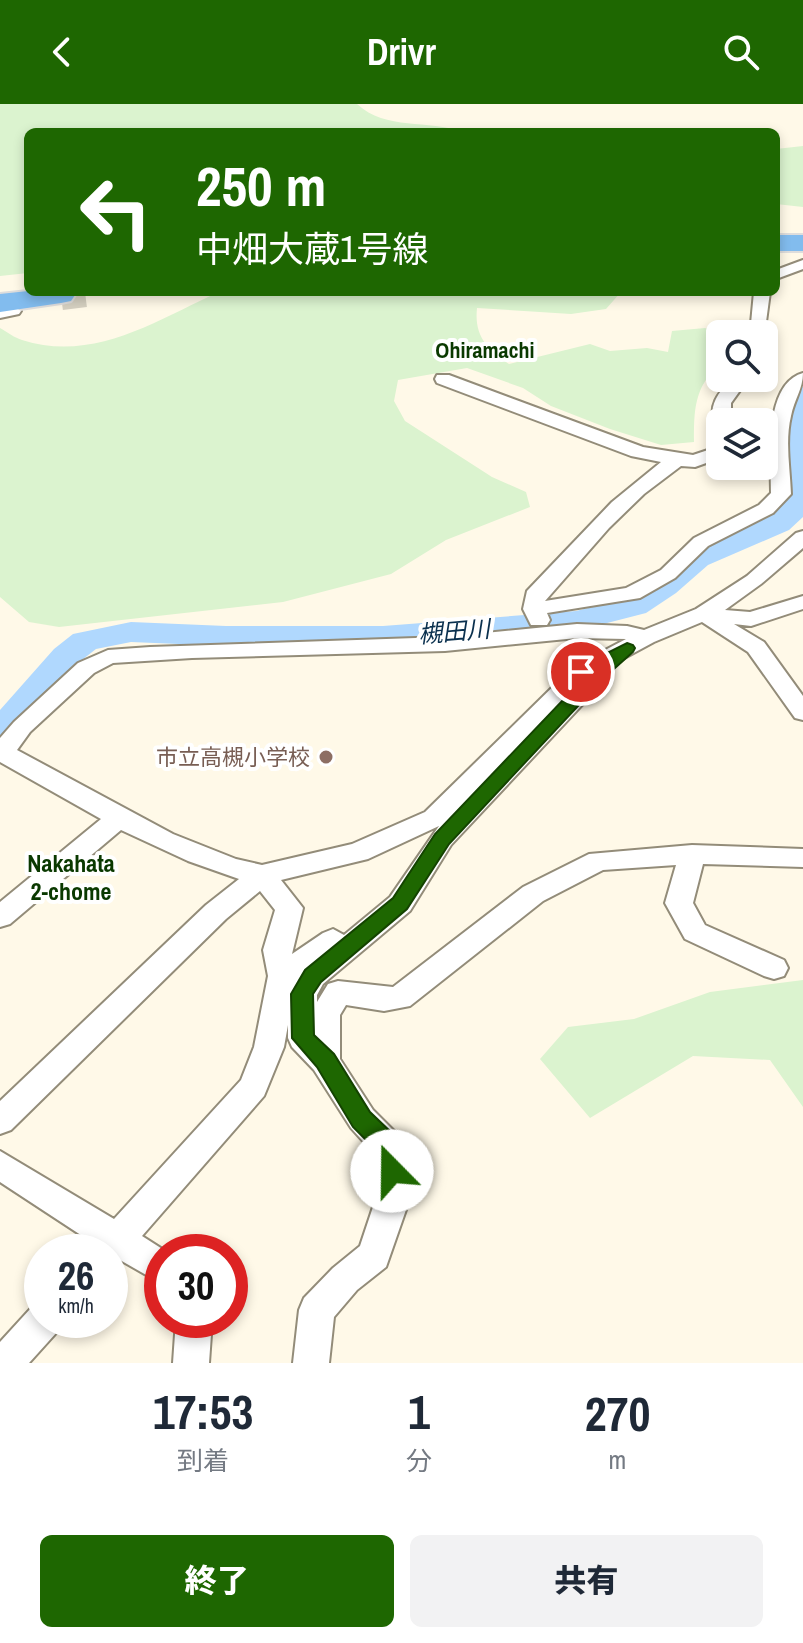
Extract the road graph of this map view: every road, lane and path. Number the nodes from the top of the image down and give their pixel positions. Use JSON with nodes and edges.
{"nodes":[{"id":1,"x":803,"y":223,"type":"edge"},
{"id":2,"x":780,"y":224,"type":"edge"},
{"id":3,"x":780,"y":243,"type":"edge"},
{"id":4,"x":803,"y":243,"type":"edge"},
{"id":5,"x":803,"y":264,"type":"edge"},
{"id":6,"x":780,"y":273,"type":"edge"},
{"id":7,"x":24,"y":279,"type":"edge"},
{"id":8,"x":0,"y":282,"type":"edge"},
{"id":9,"x":57,"y":296,"type":"edge"},
{"id":10,"x":760,"y":300,"type":"edge"},
{"id":11,"x":4,"y":309,"type":"edge"},
{"id":12,"x":759,"y":320,"type":"edge"},
{"id":13,"x":803,"y":378,"type":"edge"},
{"id":14,"x":443,"y":379,"type":"dead end"},
{"id":15,"x":706,"y":457,"type":"edge"},
{"id":16,"x":677,"y":460,"type":"junction"},
{"id":17,"x":803,"y":537,"type":"edge"},
{"id":18,"x":803,"y":602,"type":"edge"},
{"id":19,"x":535,"y":611,"type":"junction"},
{"id":20,"x":704,"y":614,"type":"junction"},
{"id":21,"x":545,"y":634,"type":"junction"},
{"id":22,"x":636,"y":643,"type":"junction"},
{"id":23,"x":803,"y":713,"type":"edge"},
{"id":24,"x":4,"y":758,"type":"edge"},
{"id":25,"x":120,"y":817,"type":"junction"},
{"id":26,"x":692,"y":854,"type":"junction"},
{"id":27,"x":803,"y":858,"type":"edge"},
{"id":28,"x":262,"y":875,"type":"junction"},
{"id":29,"x":0,"y":917,"type":"edge"},
{"id":30,"x":367,"y":929,"type":"junction"},
{"id":31,"x":774,"y":968,"type":"dead end"},
{"id":32,"x":282,"y":976,"type":"junction"},
{"id":33,"x":325,"y":1061,"type":"junction"},
{"id":34,"x":0,"y":1121,"type":"edge"},
{"id":35,"x":0,"y":1165,"type":"edge"},
{"id":36,"x":95,"y":1234,"type":"edge"},
{"id":37,"x":123,"y":1234,"type":"edge"},
{"id":38,"x":28,"y":1338,"type":"edge"},
{"id":39,"x":193,"y":1338,"type":"edge"},
{"id":40,"x":306,"y":1345,"type":"edge"},
{"id":41,"x":5,"y":1363,"type":"edge"},
{"id":42,"x":191,"y":1363,"type":"edge"}],
"edges":[{"from":1,"to":2,"type":"highway"},
{"from":3,"to":4,"type":"highway"},
{"from":5,"to":6,"type":"street"},
{"from":7,"to":8,"type":"highway"},
{"from":9,"to":11,"type":"highway"},
{"from":10,"to":12,"type":"street"},
{"from":13,"to":19,"type":"street"},
{"from":14,"to":16,"type":"street"},
{"from":15,"to":16,"type":"street"},
{"from":16,"to":19,"type":"street"},
{"from":17,"to":20,"type":"street"},
{"from":18,"to":20,"type":"street"},
{"from":19,"to":21,"type":"street"},
{"from":20,"to":22,"type":"street"},
{"from":20,"to":23,"type":"street"},
{"from":21,"to":22,"type":"street"},
{"from":21,"to":24,"type":"street"},
{"from":22,"to":28,"type":"street"},
{"from":22,"to":30,"type":"street"},
{"from":24,"to":25,"type":"street"},
{"from":25,"to":28,"type":"street"},
{"from":25,"to":29,"type":"street"},
{"from":26,"to":27,"type":"street"},
{"from":26,"to":31,"type":"street"},
{"from":26,"to":33,"type":"street"},
{"from":28,"to":32,"type":"street"},
{"from":28,"to":34,"type":"street"},
{"from":30,"to":32,"type":"street"},
{"from":30,"to":33,"type":"street"},
{"from":32,"to":37,"type":"street"},
{"from":33,"to":40,"type":"street"},
{"from":35,"to":36,"type":"street"},
{"from":38,"to":41,"type":"street"},
{"from":39,"to":42,"type":"street"}]}
